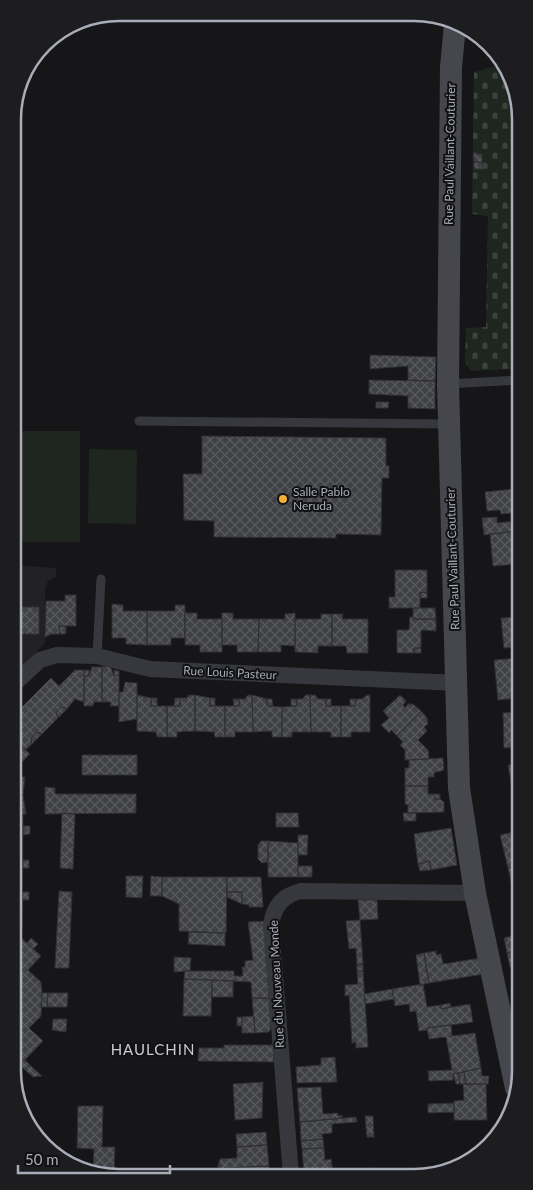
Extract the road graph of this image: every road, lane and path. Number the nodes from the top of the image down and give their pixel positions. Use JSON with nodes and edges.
{"nodes":[{"id":1,"x":455,"y":30,"type":"edge"},
{"id":2,"x":512,"y":380,"type":"edge"},
{"id":3,"x":448,"y":384,"type":"junction"},
{"id":4,"x":139,"y":421,"type":"dead end"},
{"id":5,"x":449,"y":424,"type":"junction"},
{"id":6,"x":101,"y":580,"type":"dead end"},
{"id":7,"x":97,"y":656,"type":"junction"},
{"id":8,"x":21,"y":677,"type":"edge"},
{"id":9,"x":457,"y":683,"type":"junction"},
{"id":10,"x":475,"y":892,"type":"junction"},
{"id":11,"x":512,"y":1069,"type":"edge"},
{"id":12,"x":291,"y":1169,"type":"edge"}],
"edges":[{"from":1,"to":3,"type":"street","name":"Rue Paul Vaillant-Couturier"},
{"from":2,"to":3,"type":"lane"},
{"from":3,"to":5,"type":"street","name":"Rue Paul Vaillant-Couturier"},
{"from":4,"to":5,"type":"lane"},
{"from":5,"to":9,"type":"street","name":"Rue Paul Vaillant-Couturier"},
{"from":6,"to":7,"type":"lane"},
{"from":7,"to":8,"type":"street","name":"Rue Louis Pasteur"},
{"from":7,"to":9,"type":"street","name":"Rue Louis Pasteur"},
{"from":9,"to":10,"type":"street","name":"Rue Paul Vaillant-Couturier"},
{"from":10,"to":11,"type":"street","name":"Rue Paul Vaillant-Couturier"},
{"from":10,"to":12,"type":"street","name":"Rue du Nouveau Monde"}]}
